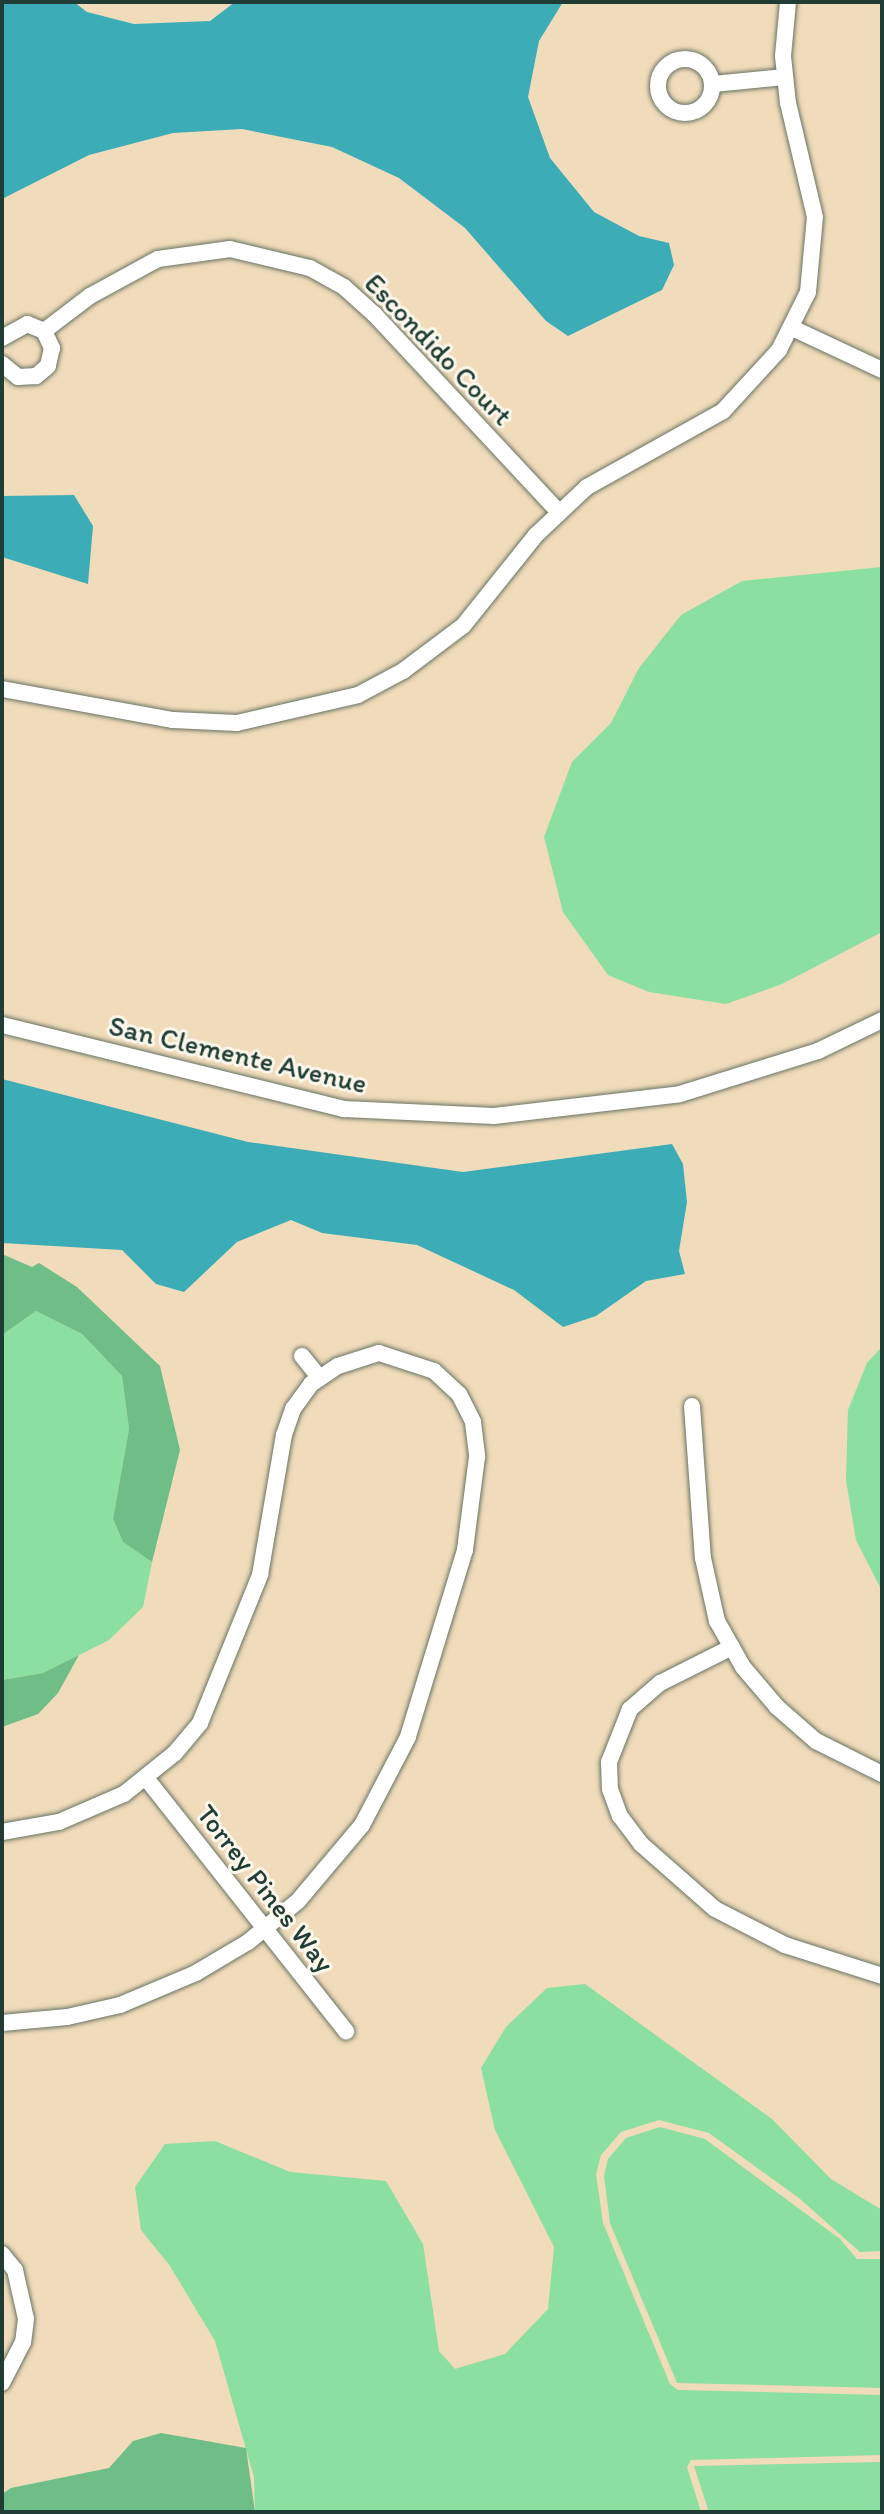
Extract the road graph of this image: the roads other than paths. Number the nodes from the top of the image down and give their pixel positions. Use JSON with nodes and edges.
{"nodes":[{"id":1,"x":788,"y":2,"type":"edge"},
{"id":2,"x":785,"y":77,"type":"junction"},
{"id":3,"x":713,"y":84,"type":"dead end"},
{"id":4,"x":792,"y":328,"type":"junction"},
{"id":5,"x":44,"y":331,"type":"junction"},
{"id":6,"x":2,"y":338,"type":"edge"},
{"id":7,"x":2,"y":364,"type":"edge"},
{"id":8,"x":882,"y":370,"type":"edge"},
{"id":9,"x":559,"y":512,"type":"junction"},
{"id":10,"x":2,"y":689,"type":"edge"},
{"id":11,"x":882,"y":1020,"type":"edge"},
{"id":12,"x":2,"y":1025,"type":"edge"},
{"id":13,"x":302,"y":1356,"type":"dead end"},
{"id":14,"x":320,"y":1378,"type":"junction"},
{"id":15,"x":692,"y":1406,"type":"dead end"},
{"id":16,"x":732,"y":1647,"type":"junction"},
{"id":17,"x":882,"y":1774,"type":"edge"},
{"id":18,"x":146,"y":1778,"type":"junction"},
{"id":19,"x":2,"y":1832,"type":"edge"},
{"id":20,"x":265,"y":1928,"type":"junction"},
{"id":21,"x":882,"y":1976,"type":"edge"},
{"id":22,"x":2,"y":2023,"type":"edge"},
{"id":23,"x":346,"y":2031,"type":"dead end"},
{"id":24,"x":2,"y":2254,"type":"edge"},
{"id":25,"x":2,"y":2383,"type":"edge"}],
"edges":[{"from":1,"to":2,"type":"street"},
{"from":2,"to":3,"type":"street"},
{"from":2,"to":4,"type":"street"},
{"from":4,"to":8,"type":"street"},
{"from":4,"to":9,"type":"street"},
{"from":5,"to":6,"type":"street"},
{"from":5,"to":7,"type":"street"},
{"from":5,"to":9,"type":"street","name":"Escondido Court"},
{"from":9,"to":10,"type":"street"},
{"from":11,"to":12,"type":"street","name":"San Clemente Avenue"},
{"from":13,"to":14,"type":"street"},
{"from":14,"to":18,"type":"street"},
{"from":14,"to":20,"type":"street"},
{"from":15,"to":16,"type":"street"},
{"from":16,"to":17,"type":"street"},
{"from":16,"to":21,"type":"street"},
{"from":18,"to":19,"type":"street"},
{"from":18,"to":20,"type":"street","name":"Torrey Pines Way"},
{"from":20,"to":22,"type":"street"},
{"from":20,"to":23,"type":"street","name":"Torrey Pines Way"},
{"from":24,"to":25,"type":"street"}]}
